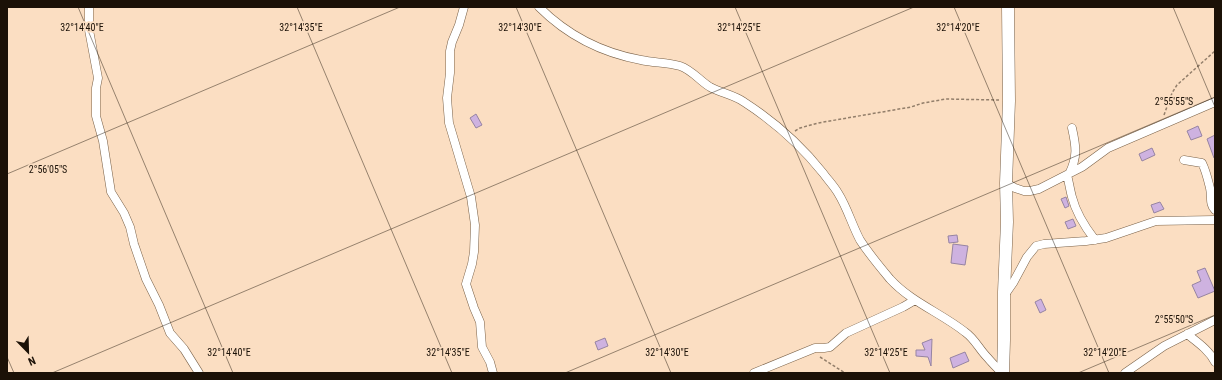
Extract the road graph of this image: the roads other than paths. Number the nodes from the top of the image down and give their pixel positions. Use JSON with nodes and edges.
{"nodes":[{"id":1,"x":89,"y":7,"type":"edge"},
{"id":2,"x":464,"y":7,"type":"edge"},
{"id":3,"x":539,"y":7,"type":"edge"},
{"id":4,"x":1008,"y":7,"type":"edge"},
{"id":5,"x":1215,"y":102,"type":"edge"},
{"id":6,"x":1072,"y":128,"type":"dead end"},
{"id":7,"x":1184,"y":160,"type":"dead end"},
{"id":8,"x":1068,"y":174,"type":"junction"},
{"id":9,"x":1006,"y":183,"type":"junction"},
{"id":10,"x":1215,"y":210,"type":"edge"},
{"id":11,"x":1215,"y":220,"type":"edge"},
{"id":12,"x":1094,"y":240,"type":"junction"},
{"id":13,"x":1004,"y":297,"type":"junction"},
{"id":14,"x":915,"y":300,"type":"junction"},
{"id":15,"x":1215,"y":320,"type":"edge"},
{"id":16,"x":1187,"y":334,"type":"junction"},
{"id":17,"x":1215,"y":362,"type":"edge"},
{"id":18,"x":199,"y":373,"type":"edge"},
{"id":19,"x":493,"y":373,"type":"edge"},
{"id":20,"x":754,"y":373,"type":"edge"},
{"id":21,"x":1002,"y":373,"type":"edge"},
{"id":22,"x":1125,"y":373,"type":"edge"}],
"edges":[{"from":1,"to":18,"type":"street"},
{"from":2,"to":19,"type":"street"},
{"from":3,"to":14,"type":"street"},
{"from":4,"to":9,"type":"main road"},
{"from":5,"to":8,"type":"street"},
{"from":6,"to":8,"type":"street"},
{"from":7,"to":10,"type":"street"},
{"from":8,"to":9,"type":"street"},
{"from":8,"to":12,"type":"street"},
{"from":9,"to":13,"type":"main road"},
{"from":11,"to":12,"type":"street"},
{"from":12,"to":13,"type":"street"},
{"from":13,"to":21,"type":"main road"},
{"from":14,"to":20,"type":"street"},
{"from":14,"to":21,"type":"street"},
{"from":15,"to":16,"type":"street"},
{"from":16,"to":17,"type":"street"},
{"from":16,"to":22,"type":"street"}]}
